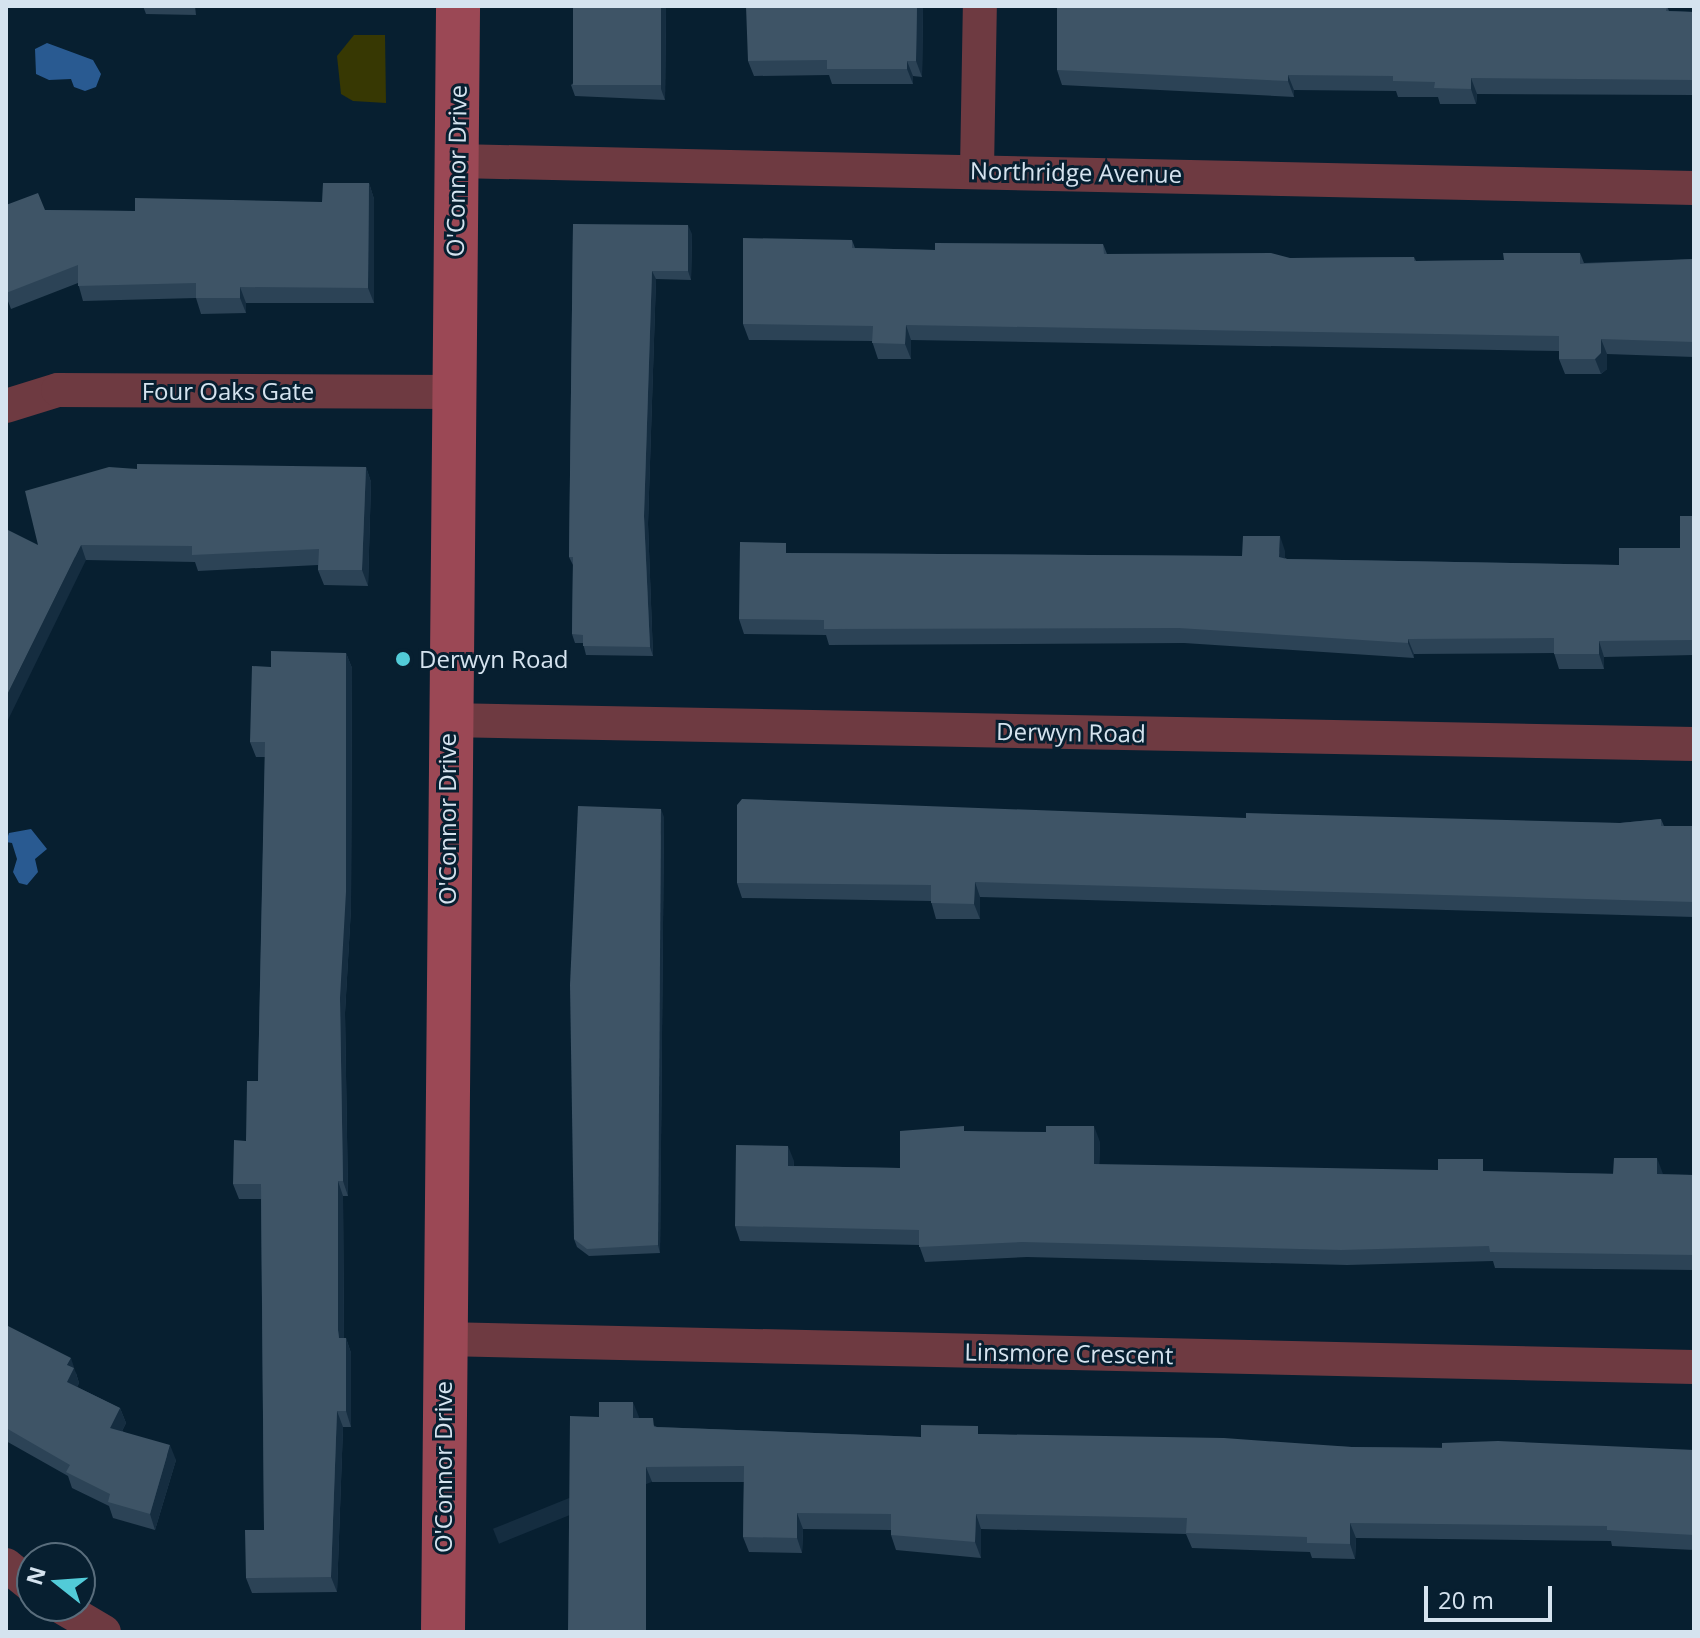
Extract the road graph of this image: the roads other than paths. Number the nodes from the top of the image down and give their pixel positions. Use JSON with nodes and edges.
{"nodes":[{"id":1,"x":458,"y":6,"type":"edge"},
{"id":2,"x":980,"y":6,"type":"edge"},
{"id":3,"x":457,"y":161,"type":"junction"},
{"id":4,"x":977,"y":170,"type":"junction"},
{"id":5,"x":1694,"y":188,"type":"edge"},
{"id":6,"x":452,"y":392,"type":"junction"},
{"id":7,"x":6,"y":406,"type":"edge"},
{"id":8,"x":448,"y":720,"type":"junction"},
{"id":9,"x":1694,"y":744,"type":"edge"},
{"id":10,"x":443,"y":1339,"type":"junction"},
{"id":11,"x":1694,"y":1367,"type":"edge"},
{"id":12,"x":443,"y":1632,"type":"edge"}],
"edges":[{"from":1,"to":3,"type":"main road","name":"O'Connor Drive"},
{"from":2,"to":4,"type":"street"},
{"from":3,"to":4,"type":"street","name":"Northridge Avenue"},
{"from":3,"to":6,"type":"main road","name":"O'Connor Drive"},
{"from":4,"to":5,"type":"street","name":"Northridge Avenue"},
{"from":6,"to":7,"type":"street","name":"Four Oaks Gate"},
{"from":6,"to":8,"type":"main road","name":"O'Connor Drive"},
{"from":8,"to":9,"type":"street","name":"Derwyn Road"},
{"from":8,"to":10,"type":"main road","name":"O'Connor Drive"},
{"from":10,"to":11,"type":"street","name":"Linsmore Crescent"},
{"from":10,"to":12,"type":"main road","name":"O'Connor Drive"}]}
